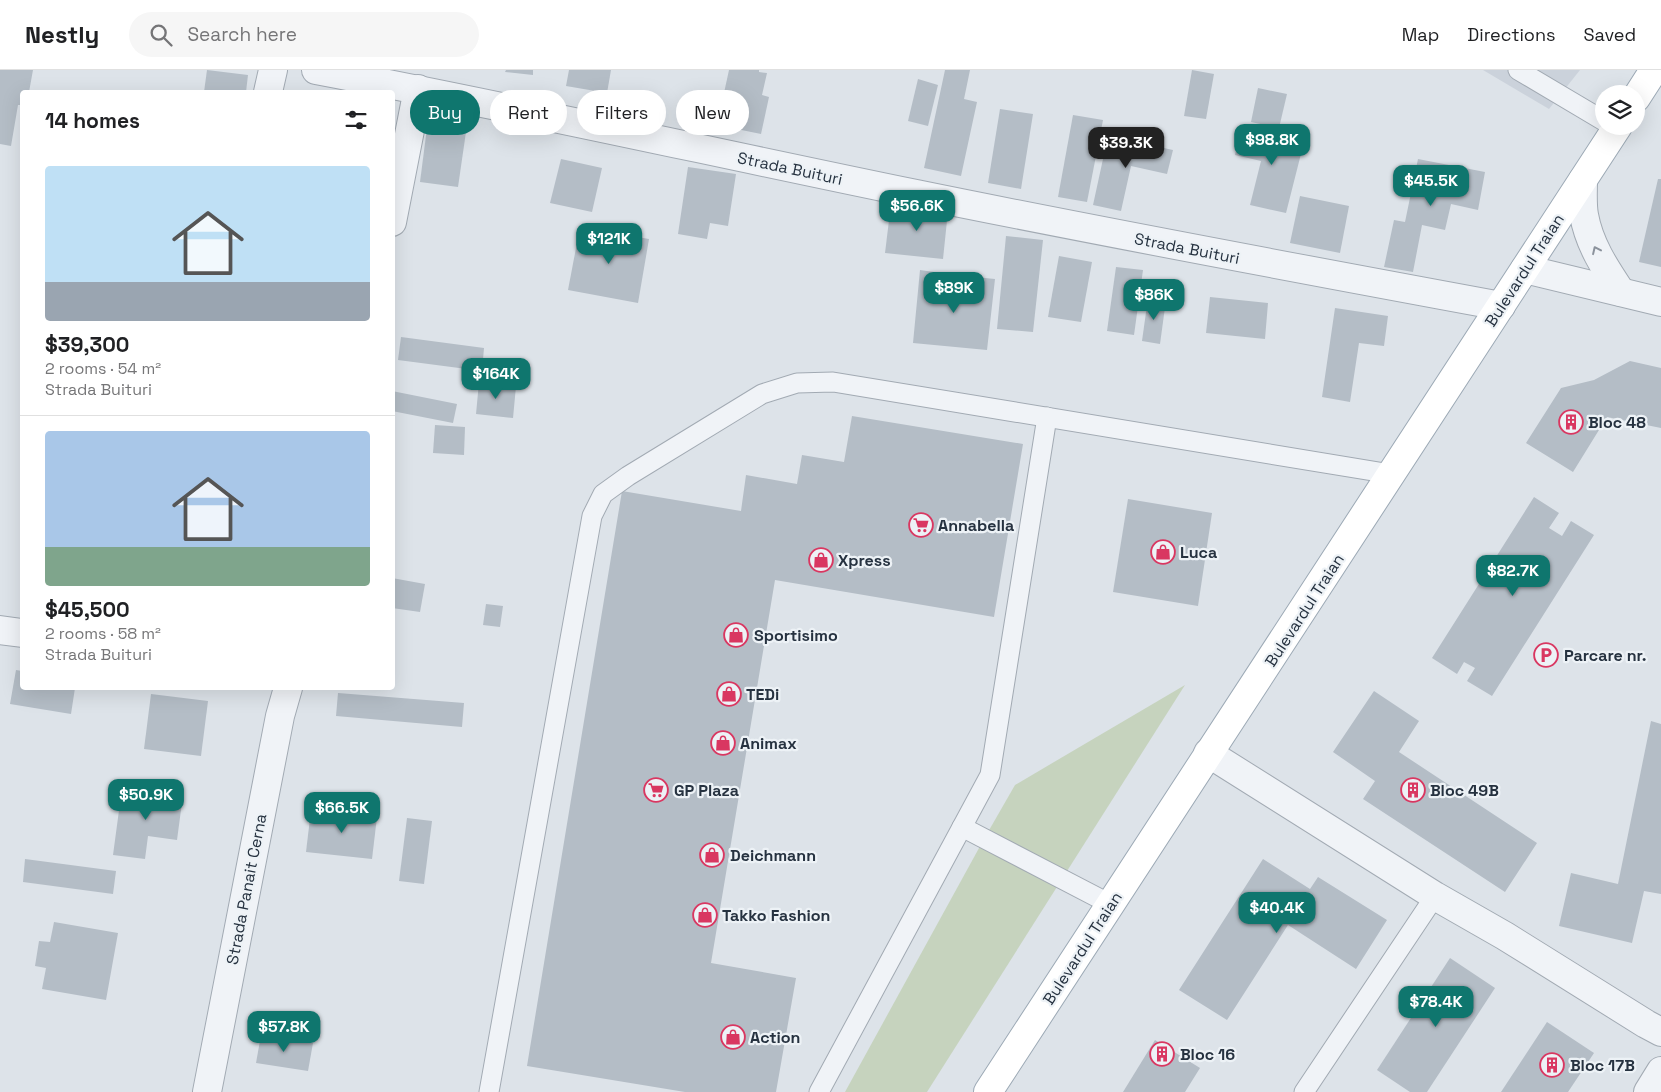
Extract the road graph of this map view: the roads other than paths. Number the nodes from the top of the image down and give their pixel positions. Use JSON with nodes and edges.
{"nodes":[{"id":1,"x":273,"y":70,"type":"edge"},
{"id":2,"x":316,"y":70,"type":"edge"},
{"id":3,"x":1518,"y":70,"type":"edge"},
{"id":4,"x":1654,"y":70,"type":"edge"},
{"id":5,"x":1644,"y":85,"type":"edge"},
{"id":6,"x":418,"y":89,"type":"junction"},
{"id":7,"x":268,"y":90,"type":"edge"},
{"id":8,"x":1595,"y":116,"type":"edge"},
{"id":9,"x":1607,"y":135,"type":"edge"},
{"id":10,"x":1583,"y":180,"type":"junction"},
{"id":11,"x":395,"y":207,"type":"edge"},
{"id":12,"x":1525,"y":269,"type":"junction"},
{"id":13,"x":1621,"y":292,"type":"junction"},
{"id":14,"x":1661,"y":302,"type":"edge"},
{"id":15,"x":1501,"y":306,"type":"junction"},
{"id":16,"x":1047,"y":416,"type":"junction"},
{"id":17,"x":1391,"y":474,"type":"junction"},
{"id":18,"x":0,"y":630,"type":"edge"},
{"id":19,"x":20,"y":632,"type":"edge"},
{"id":20,"x":287,"y":690,"type":"edge"},
{"id":21,"x":1208,"y":753,"type":"junction"},
{"id":22,"x":962,"y":828,"type":"junction"},
{"id":23,"x":1435,"y":896,"type":"junction"},
{"id":24,"x":1110,"y":904,"type":"junction"},
{"id":25,"x":1661,"y":1032,"type":"edge"},
{"id":26,"x":1661,"y":1071,"type":"edge"},
{"id":27,"x":207,"y":1092,"type":"edge"},
{"id":28,"x":489,"y":1092,"type":"edge"},
{"id":29,"x":819,"y":1092,"type":"edge"},
{"id":30,"x":988,"y":1092,"type":"edge"},
{"id":31,"x":1304,"y":1092,"type":"edge"},
{"id":32,"x":1648,"y":1092,"type":"edge"}],
"edges":[{"from":1,"to":7,"type":"street"},
{"from":2,"to":6,"type":"street","name":"Strada Buituri"},
{"from":3,"to":8,"type":"lane"},
{"from":4,"to":5,"type":"main road"},
{"from":6,"to":11,"type":"street"},
{"from":6,"to":15,"type":"street","name":"Strada Buituri"},
{"from":9,"to":10,"type":"main road","name":"Bulevardul Traian"},
{"from":10,"to":12,"type":"main road","name":"Bulevardul Traian"},
{"from":13,"to":10,"type":"street","one_way":true},
{"from":12,"to":13,"type":"street"},
{"from":12,"to":15,"type":"main road","name":"Bulevardul Traian"},
{"from":13,"to":14,"type":"street"},
{"from":15,"to":17,"type":"main road","name":"Bulevardul Traian"},
{"from":16,"to":17,"type":"lane"},
{"from":16,"to":22,"type":"lane"},
{"from":16,"to":28,"type":"lane"},
{"from":17,"to":21,"type":"main road","name":"Bulevardul Traian"},
{"from":18,"to":19,"type":"street"},
{"from":20,"to":27,"type":"street","name":"Strada Panait Cerna"},
{"from":21,"to":23,"type":"street"},
{"from":21,"to":24,"type":"main road","name":"Bulevardul Traian"},
{"from":22,"to":24,"type":"lane"},
{"from":22,"to":29,"type":"lane"},
{"from":23,"to":25,"type":"street"},
{"from":23,"to":31,"type":"lane"},
{"from":24,"to":30,"type":"main road","name":"Bulevardul Traian"},
{"from":26,"to":32,"type":"street"}]}
